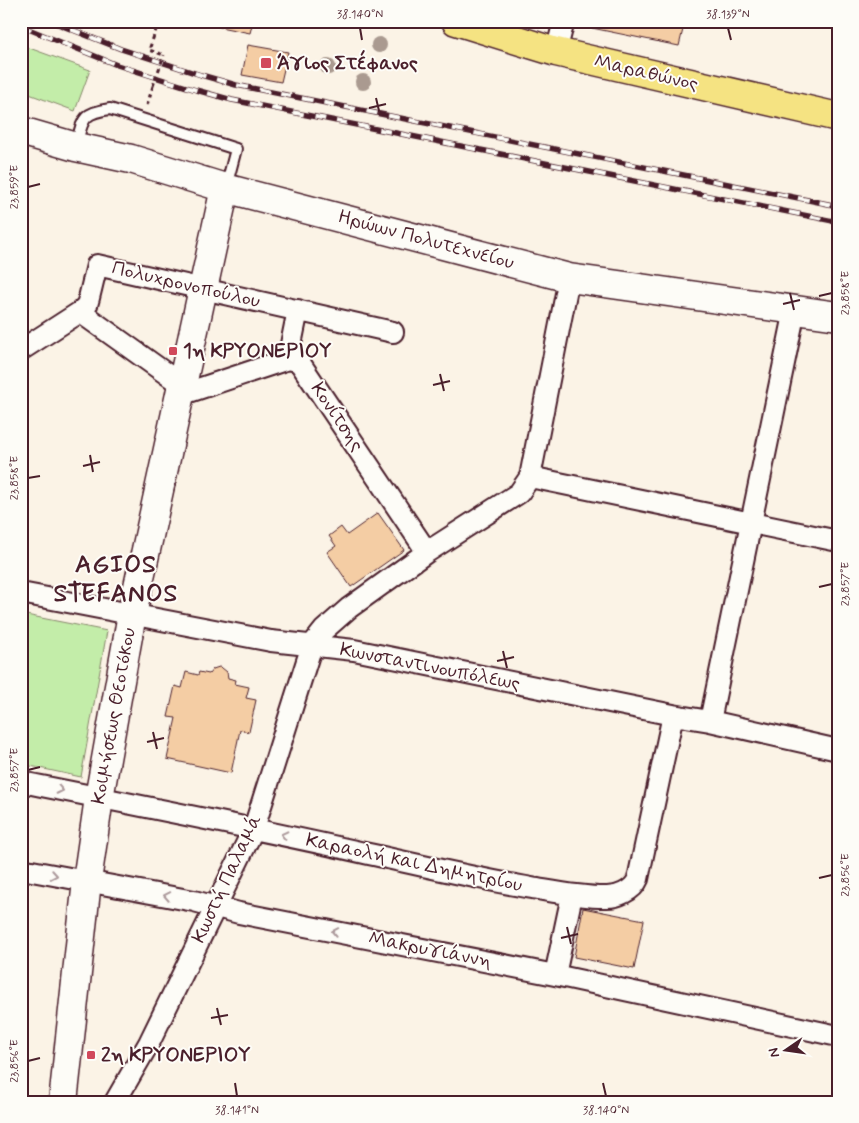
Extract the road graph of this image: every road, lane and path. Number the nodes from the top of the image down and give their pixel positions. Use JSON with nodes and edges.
{"nodes":[{"id":1,"x":159,"y":21,"type":"edge"},
{"id":2,"x":456,"y":21,"type":"edge"},
{"id":3,"x":564,"y":21,"type":"edge"},
{"id":4,"x":556,"y":52,"type":"junction"},
{"id":5,"x":153,"y":86,"type":"dead end"},
{"id":6,"x":838,"y":118,"type":"edge"},
{"id":7,"x":21,"y":131,"type":"edge"},
{"id":8,"x":76,"y":147,"type":"junction"},
{"id":9,"x":226,"y":188,"type":"junction"},
{"id":10,"x":569,"y":278,"type":"junction"},
{"id":11,"x":203,"y":289,"type":"junction"},
{"id":12,"x":298,"y":310,"type":"junction"},
{"id":13,"x":794,"y":310,"type":"junction"},
{"id":14,"x":80,"y":312,"type":"junction"},
{"id":15,"x":838,"y":316,"type":"edge"},
{"id":16,"x":393,"y":332,"type":"dead end"},
{"id":17,"x":21,"y":350,"type":"edge"},
{"id":18,"x":288,"y":359,"type":"junction"},
{"id":19,"x":181,"y":390,"type":"junction"},
{"id":20,"x":530,"y":476,"type":"junction"},
{"id":21,"x":751,"y":523,"type":"junction"},
{"id":22,"x":838,"y":541,"type":"edge"},
{"id":23,"x":427,"y":552,"type":"junction"},
{"id":24,"x":21,"y":593,"type":"edge"},
{"id":25,"x":132,"y":614,"type":"junction"},
{"id":26,"x":312,"y":645,"type":"junction"},
{"id":27,"x":673,"y":715,"type":"junction"},
{"id":28,"x":710,"y":721,"type":"junction"},
{"id":29,"x":838,"y":750,"type":"edge"},
{"id":30,"x":21,"y":782,"type":"edge"},
{"id":31,"x":99,"y":798,"type":"junction"},
{"id":32,"x":254,"y":828,"type":"junction"},
{"id":33,"x":21,"y":869,"type":"edge"},
{"id":34,"x":87,"y":880,"type":"junction"},
{"id":35,"x":572,"y":895,"type":"junction"},
{"id":36,"x":215,"y":906,"type":"junction"},
{"id":37,"x":555,"y":975,"type":"junction"},
{"id":38,"x":838,"y":1036,"type":"edge"},
{"id":39,"x":63,"y":1102,"type":"edge"},
{"id":40,"x":115,"y":1102,"type":"edge"}],
"edges":[{"from":1,"to":5,"type":"path","bridge":true},
{"from":2,"to":4,"type":"main road","name":"Μαραθώνος"},
{"from":3,"to":4,"type":"street"},
{"from":4,"to":6,"type":"main road","name":"Μαραθώνος"},
{"from":7,"to":8,"type":"street","name":"Ηρώων Πολυτεχνείου"},
{"from":8,"to":9,"type":"street","name":"Ηρώων Πολυτεχνείου"},
{"from":8,"to":9,"type":"lane"},
{"from":9,"to":10,"type":"street","name":"Ηρώων Πολυτεχνείου"},
{"from":9,"to":11,"type":"street","name":"Κοιμήσεως Θεοτόκου"},
{"from":10,"to":13,"type":"street","name":"Ηρώων Πολυτεχνείου"},
{"from":10,"to":20,"type":"street"},
{"from":11,"to":12,"type":"street","name":"Πολυχρονοπούλου"},
{"from":11,"to":14,"type":"street","name":"Πολυχρονοπούλου"},
{"from":11,"to":19,"type":"street","name":"Κοιμήσεως Θεοτόκου"},
{"from":12,"to":16,"type":"street","name":"Πολυχρονοπούλου"},
{"from":12,"to":18,"type":"street"},
{"from":13,"to":15,"type":"street","name":"Ηρώων Πολυτεχνείου"},
{"from":13,"to":21,"type":"street"},
{"from":14,"to":17,"type":"street","name":"Πολυχρονοπούλου"},
{"from":14,"to":19,"type":"street"},
{"from":18,"to":19,"type":"street"},
{"from":18,"to":23,"type":"street","name":"Κονίτσης"},
{"from":19,"to":25,"type":"street","name":"Κοιμήσεως Θεοτόκου"},
{"from":20,"to":21,"type":"street"},
{"from":20,"to":23,"type":"street"},
{"from":21,"to":22,"type":"street"},
{"from":21,"to":28,"type":"street"},
{"from":23,"to":26,"type":"street"},
{"from":24,"to":25,"type":"street","name":"Κωνσταντινουπόλεως"},
{"from":25,"to":26,"type":"street","name":"Κωνσταντινουπόλεως"},
{"from":25,"to":31,"type":"street","name":"Κοιμήσεως Θεοτόκου"},
{"from":26,"to":27,"type":"street","name":"Κωνσταντινουπόλεως"},
{"from":26,"to":32,"type":"street","name":"Κωστή Παλαμά"},
{"from":27,"to":28,"type":"street","name":"Κωνσταντινουπόλεως"},
{"from":27,"to":35,"type":"street","name":"Καραολή και Δημητρίου"},
{"from":28,"to":29,"type":"street","name":"Κωνσταντινουπόλεως"},
{"from":30,"to":31,"type":"street","name":"Καραολή και Δημητρίου","one_way":true},
{"from":31,"to":32,"type":"street","name":"Καραολή και Δημητρίου"},
{"from":31,"to":34,"type":"street","name":"Κοιμήσεως Θεοτόκου"},
{"from":35,"to":32,"type":"street","name":"Καραολή και Δημητρίου","one_way":true},
{"from":32,"to":36,"type":"street","name":"Κωστή Παλαμά"},
{"from":33,"to":34,"type":"street","name":"Μακρυγιάννη","one_way":true},
{"from":36,"to":34,"type":"street","name":"Μακρυγιάννη","one_way":true},
{"from":34,"to":39,"type":"street","name":"Κοιμήσεως Θεοτόκου"},
{"from":35,"to":37,"type":"street"},
{"from":37,"to":36,"type":"street","name":"Μακρυγιάννη","one_way":true},
{"from":36,"to":40,"type":"street","name":"Κωστή Παλαμά"},
{"from":37,"to":38,"type":"street","name":"Μακρυγιάννη"}]}
